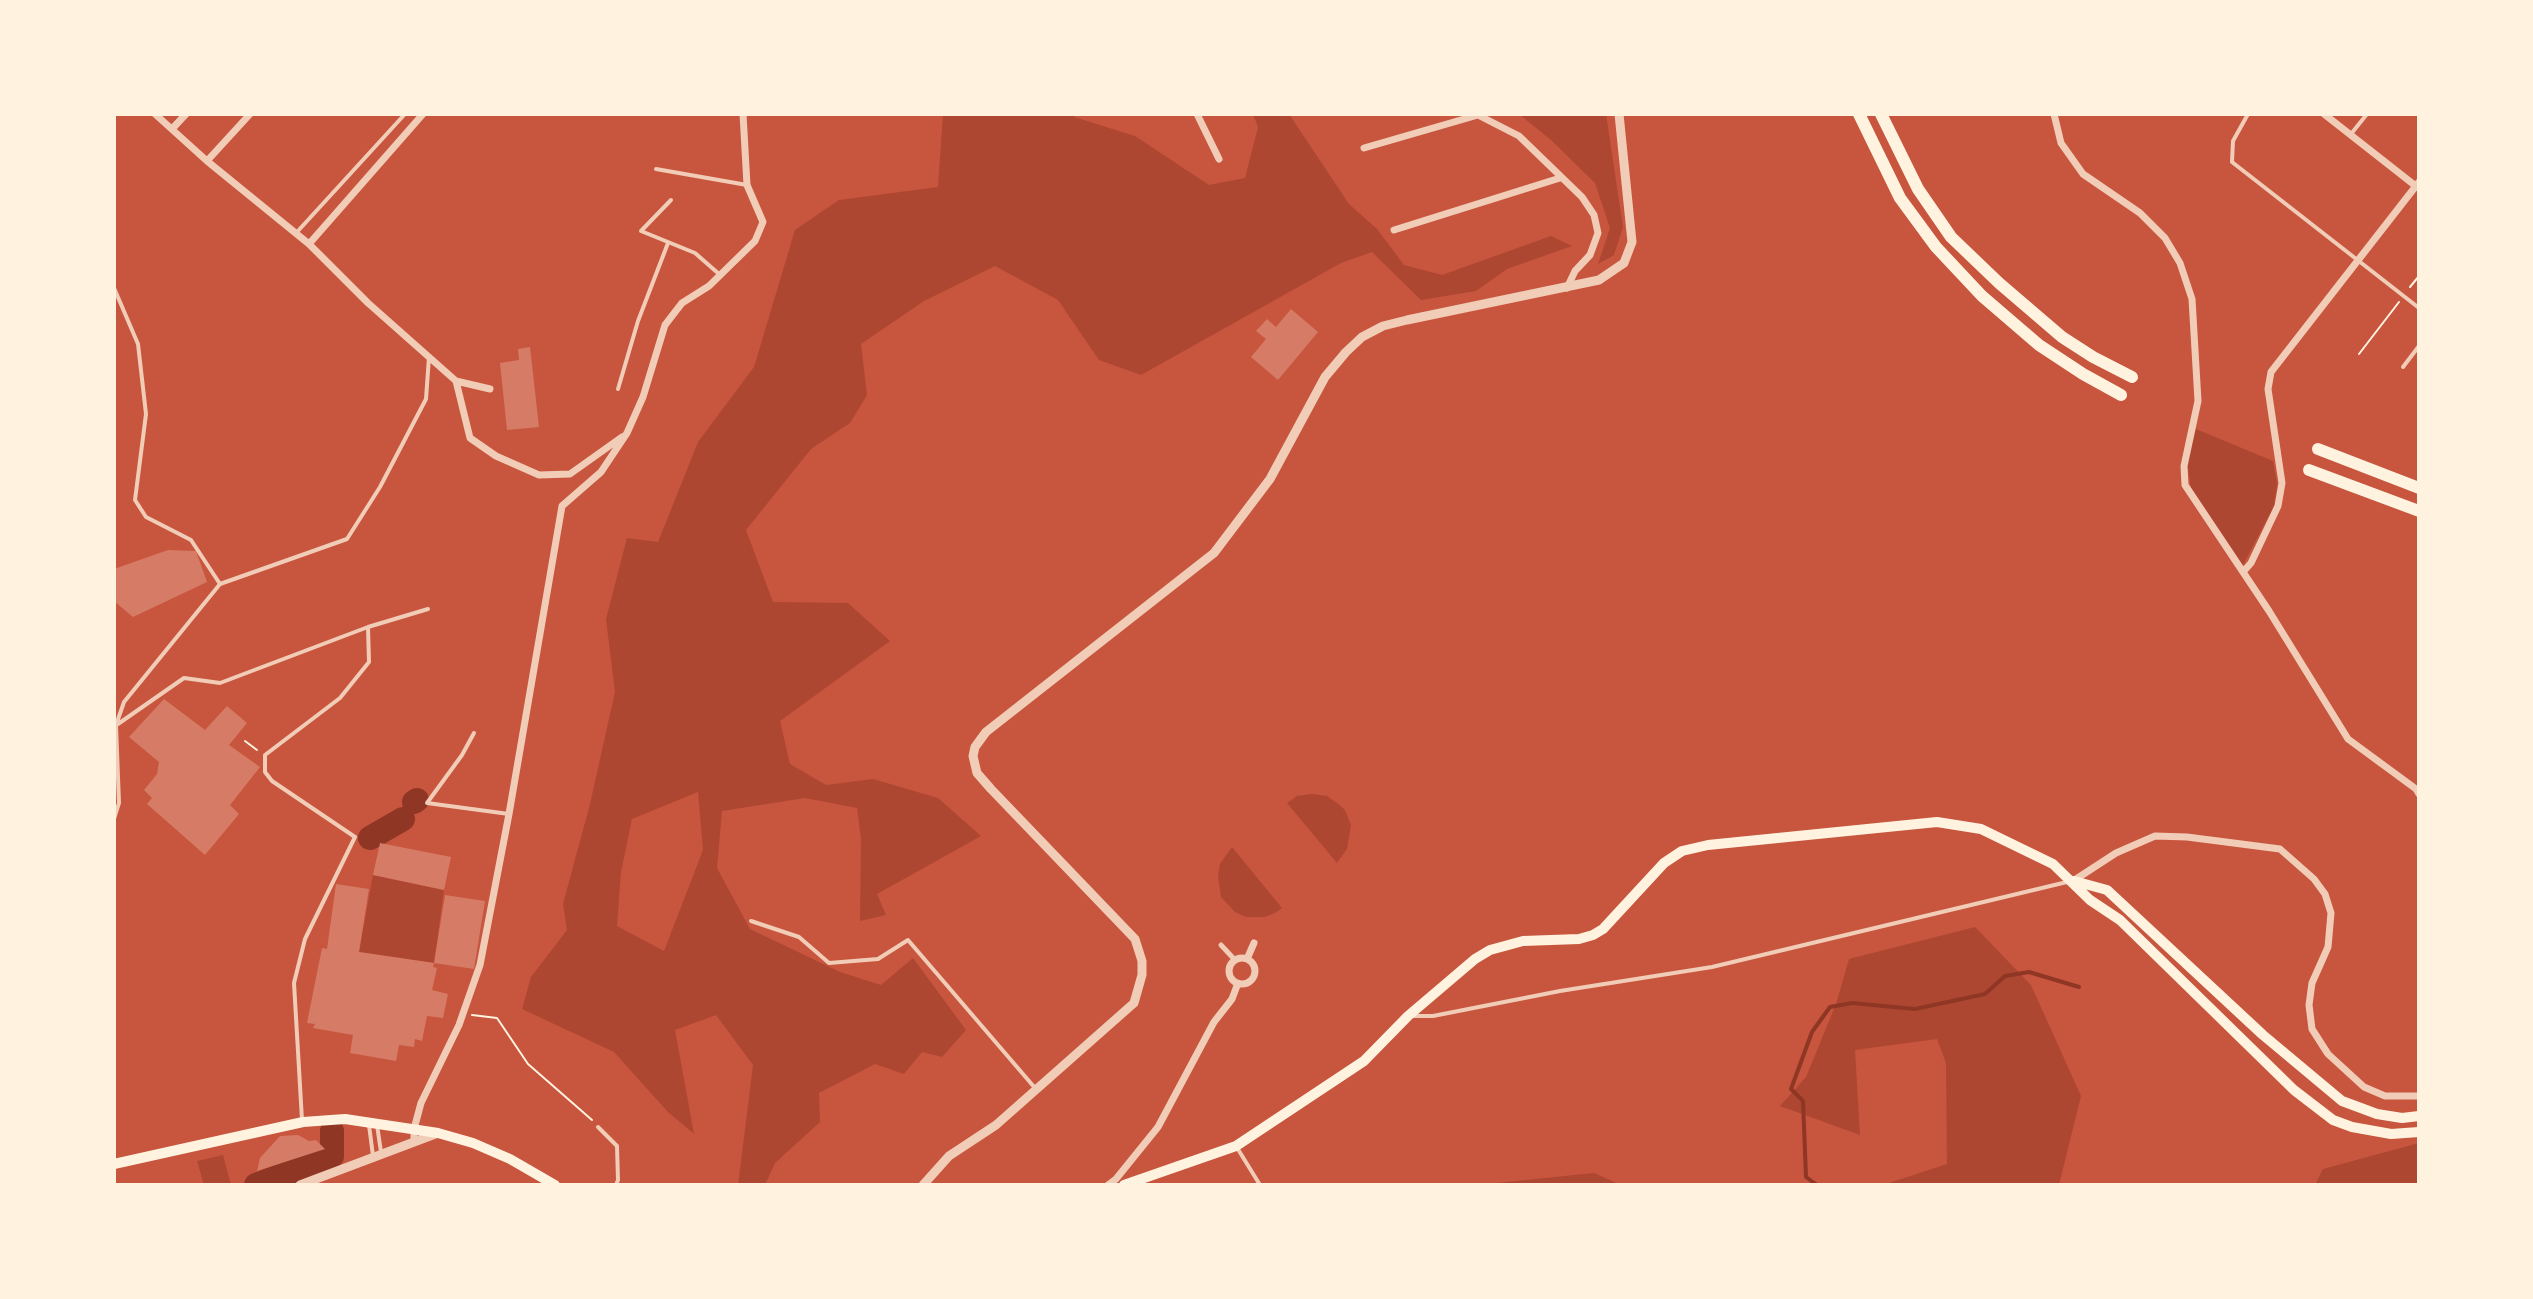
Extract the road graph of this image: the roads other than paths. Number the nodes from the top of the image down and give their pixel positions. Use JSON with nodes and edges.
{"nodes":[{"id":1,"x":155,"y":114,"type":"edge"},
{"id":2,"x":186,"y":114,"type":"edge"},
{"id":3,"x":250,"y":114,"type":"edge"},
{"id":4,"x":405,"y":114,"type":"edge"},
{"id":5,"x":423,"y":114,"type":"edge"},
{"id":6,"x":743,"y":114,"type":"edge"},
{"id":7,"x":1197,"y":114,"type":"edge"},
{"id":8,"x":1477,"y":114,"type":"edge"},
{"id":9,"x":1619,"y":114,"type":"edge"},
{"id":10,"x":1859,"y":114,"type":"edge"},
{"id":11,"x":1881,"y":114,"type":"edge"},
{"id":12,"x":2054,"y":114,"type":"edge"},
{"id":13,"x":2248,"y":114,"type":"edge"},
{"id":14,"x":2324,"y":114,"type":"edge"},
{"id":15,"x":2367,"y":114,"type":"edge"},
{"id":16,"x":172,"y":129,"type":"junction"},
{"id":17,"x":2351,"y":135,"type":"junction"},
{"id":18,"x":1364,"y":148,"type":"dead end"},
{"id":19,"x":1219,"y":159,"type":"dead end"},
{"id":20,"x":207,"y":161,"type":"junction"},
{"id":21,"x":656,"y":169,"type":"dead end"},
{"id":22,"x":1560,"y":178,"type":"junction"},
{"id":23,"x":747,"y":185,"type":"junction"},
{"id":24,"x":2418,"y":186,"type":"edge"},
{"id":25,"x":671,"y":200,"type":"dead end"},
{"id":26,"x":1394,"y":230,"type":"dead end"},
{"id":27,"x":296,"y":234,"type":"junction"},
{"id":28,"x":668,"y":243,"type":"junction"},
{"id":29,"x":309,"y":244,"type":"junction"},
{"id":30,"x":2357,"y":261,"type":"junction"},
{"id":31,"x":721,"y":275,"type":"junction"},
{"id":32,"x":114,"y":288,"type":"edge"},
{"id":33,"x":1567,"y":288,"type":"junction"},
{"id":34,"x":2419,"y":308,"type":"edge"},
{"id":35,"x":2419,"y":346,"type":"edge"},
{"id":36,"x":429,"y":357,"type":"junction"},
{"id":37,"x":2403,"y":367,"type":"dead end"},
{"id":38,"x":2132,"y":377,"type":"dead end"},
{"id":39,"x":456,"y":381,"type":"junction"},
{"id":40,"x":490,"y":389,"type":"dead end"},
{"id":41,"x":618,"y":389,"type":"dead end"},
{"id":42,"x":2121,"y":395,"type":"dead end"},
{"id":43,"x":627,"y":433,"type":"junction"},
{"id":44,"x":2318,"y":449,"type":"dead end"},
{"id":45,"x":2309,"y":470,"type":"dead end"},
{"id":46,"x":2419,"y":488,"type":"edge"},
{"id":47,"x":2419,"y":511,"type":"edge"},
{"id":48,"x":2243,"y":572,"type":"junction"},
{"id":49,"x":220,"y":584,"type":"junction"},
{"id":50,"x":428,"y":609,"type":"dead end"},
{"id":51,"x":368,"y":627,"type":"junction"},
{"id":52,"x":116,"y":725,"type":"junction"},
{"id":53,"x":474,"y":733,"type":"dead end"},
{"id":54,"x":2419,"y":794,"type":"edge"},
{"id":55,"x":509,"y":814,"type":"junction"},
{"id":56,"x":114,"y":819,"type":"edge"},
{"id":57,"x":2073,"y":881,"type":"junction"},
{"id":58,"x":751,"y":921,"type":"dead end"},
{"id":59,"x":1254,"y":943,"type":"dead end"},
{"id":60,"x":1221,"y":945,"type":"dead end"},
{"id":61,"x":1247,"y":959,"type":"junction"},
{"id":62,"x":1235,"y":960,"type":"junction"},
{"id":63,"x":1238,"y":983,"type":"junction"},
{"id":64,"x":1408,"y":1016,"type":"junction"},
{"id":65,"x":1035,"y":1088,"type":"junction"},
{"id":66,"x":2419,"y":1096,"type":"edge"},
{"id":67,"x":2419,"y":1116,"type":"edge"},
{"id":68,"x":303,"y":1122,"type":"junction"},
{"id":69,"x":372,"y":1122,"type":"junction"},
{"id":70,"x":598,"y":1127,"type":"road end"},
{"id":71,"x":414,"y":1129,"type":"junction"},
{"id":72,"x":2419,"y":1132,"type":"edge"},
{"id":73,"x":438,"y":1133,"type":"junction"},
{"id":74,"x":414,"y":1142,"type":"junction"},
{"id":75,"x":1236,"y":1146,"type":"junction"},
{"id":76,"x":378,"y":1156,"type":"junction"},
{"id":77,"x":114,"y":1164,"type":"edge"},
{"id":78,"x":300,"y":1185,"type":"edge"},
{"id":79,"x":555,"y":1185,"type":"edge"},
{"id":80,"x":616,"y":1185,"type":"edge"},
{"id":81,"x":923,"y":1185,"type":"edge"},
{"id":82,"x":1108,"y":1185,"type":"edge"},
{"id":83,"x":1124,"y":1185,"type":"edge"},
{"id":84,"x":1260,"y":1185,"type":"edge"}],
"edges":[{"from":1,"to":16,"type":"street"},
{"from":2,"to":16,"type":"street"},
{"from":3,"to":20,"type":"street"},
{"from":4,"to":27,"type":"lane"},
{"from":5,"to":29,"type":"street"},
{"from":6,"to":23,"type":"street"},
{"from":7,"to":19,"type":"street"},
{"from":8,"to":18,"type":"street"},
{"from":8,"to":22,"type":"street"},
{"from":9,"to":33,"type":"street"},
{"from":10,"to":42,"type":"highway"},
{"from":11,"to":38,"type":"highway"},
{"from":12,"to":48,"type":"street"},
{"from":13,"to":30,"type":"lane"},
{"from":14,"to":17,"type":"street"},
{"from":15,"to":17,"type":"lane"},
{"from":16,"to":20,"type":"street"},
{"from":17,"to":24,"type":"street"},
{"from":20,"to":27,"type":"street"},
{"from":21,"to":23,"type":"lane"},
{"from":22,"to":26,"type":"street"},
{"from":22,"to":33,"type":"street"},
{"from":23,"to":31,"type":"street"},
{"from":24,"to":30,"type":"street"},
{"from":25,"to":28,"type":"lane"},
{"from":27,"to":29,"type":"street"},
{"from":28,"to":31,"type":"lane"},
{"from":28,"to":41,"type":"lane"},
{"from":29,"to":36,"type":"street"},
{"from":30,"to":34,"type":"lane"},
{"from":30,"to":48,"type":"street"},
{"from":31,"to":43,"type":"street"},
{"from":32,"to":49,"type":"lane"},
{"from":33,"to":65,"type":"street"},
{"from":35,"to":37,"type":"lane"},
{"from":36,"to":39,"type":"street"},
{"from":36,"to":49,"type":"lane"},
{"from":39,"to":40,"type":"street"},
{"from":39,"to":43,"type":"street"},
{"from":43,"to":55,"type":"street"},
{"from":44,"to":46,"type":"highway"},
{"from":45,"to":47,"type":"highway"},
{"from":48,"to":54,"type":"street"},
{"from":49,"to":52,"type":"lane"},
{"from":50,"to":51,"type":"lane"},
{"from":51,"to":52,"type":"lane"},
{"from":51,"to":68,"type":"lane"},
{"from":52,"to":56,"type":"lane"},
{"from":53,"to":55,"type":"lane"},
{"from":55,"to":71,"type":"street"},
{"from":57,"to":64,"type":"lane"},
{"from":57,"to":64,"type":"main road"},
{"from":57,"to":66,"type":"street"},
{"from":57,"to":67,"type":"main road"},
{"from":57,"to":72,"type":"main road"},
{"from":58,"to":65,"type":"lane"},
{"from":59,"to":61,"type":"street"},
{"from":60,"to":62,"type":"street"},
{"from":61,"to":62,"type":"street"},
{"from":61,"to":63,"type":"street"},
{"from":62,"to":63,"type":"street"},
{"from":63,"to":82,"type":"street"},
{"from":64,"to":75,"type":"main road"},
{"from":65,"to":81,"type":"street"},
{"from":68,"to":69,"type":"main road"},
{"from":68,"to":77,"type":"main road"},
{"from":69,"to":71,"type":"main road"},
{"from":69,"to":76,"type":"lane"},
{"from":69,"to":76,"type":"lane"},
{"from":70,"to":80,"type":"lane"},
{"from":71,"to":73,"type":"main road"},
{"from":71,"to":74,"type":"street"},
{"from":73,"to":74,"type":"street"},
{"from":73,"to":79,"type":"main road"},
{"from":74,"to":76,"type":"street"},
{"from":75,"to":83,"type":"main road"},
{"from":75,"to":84,"type":"lane"},
{"from":76,"to":78,"type":"street"}]}
